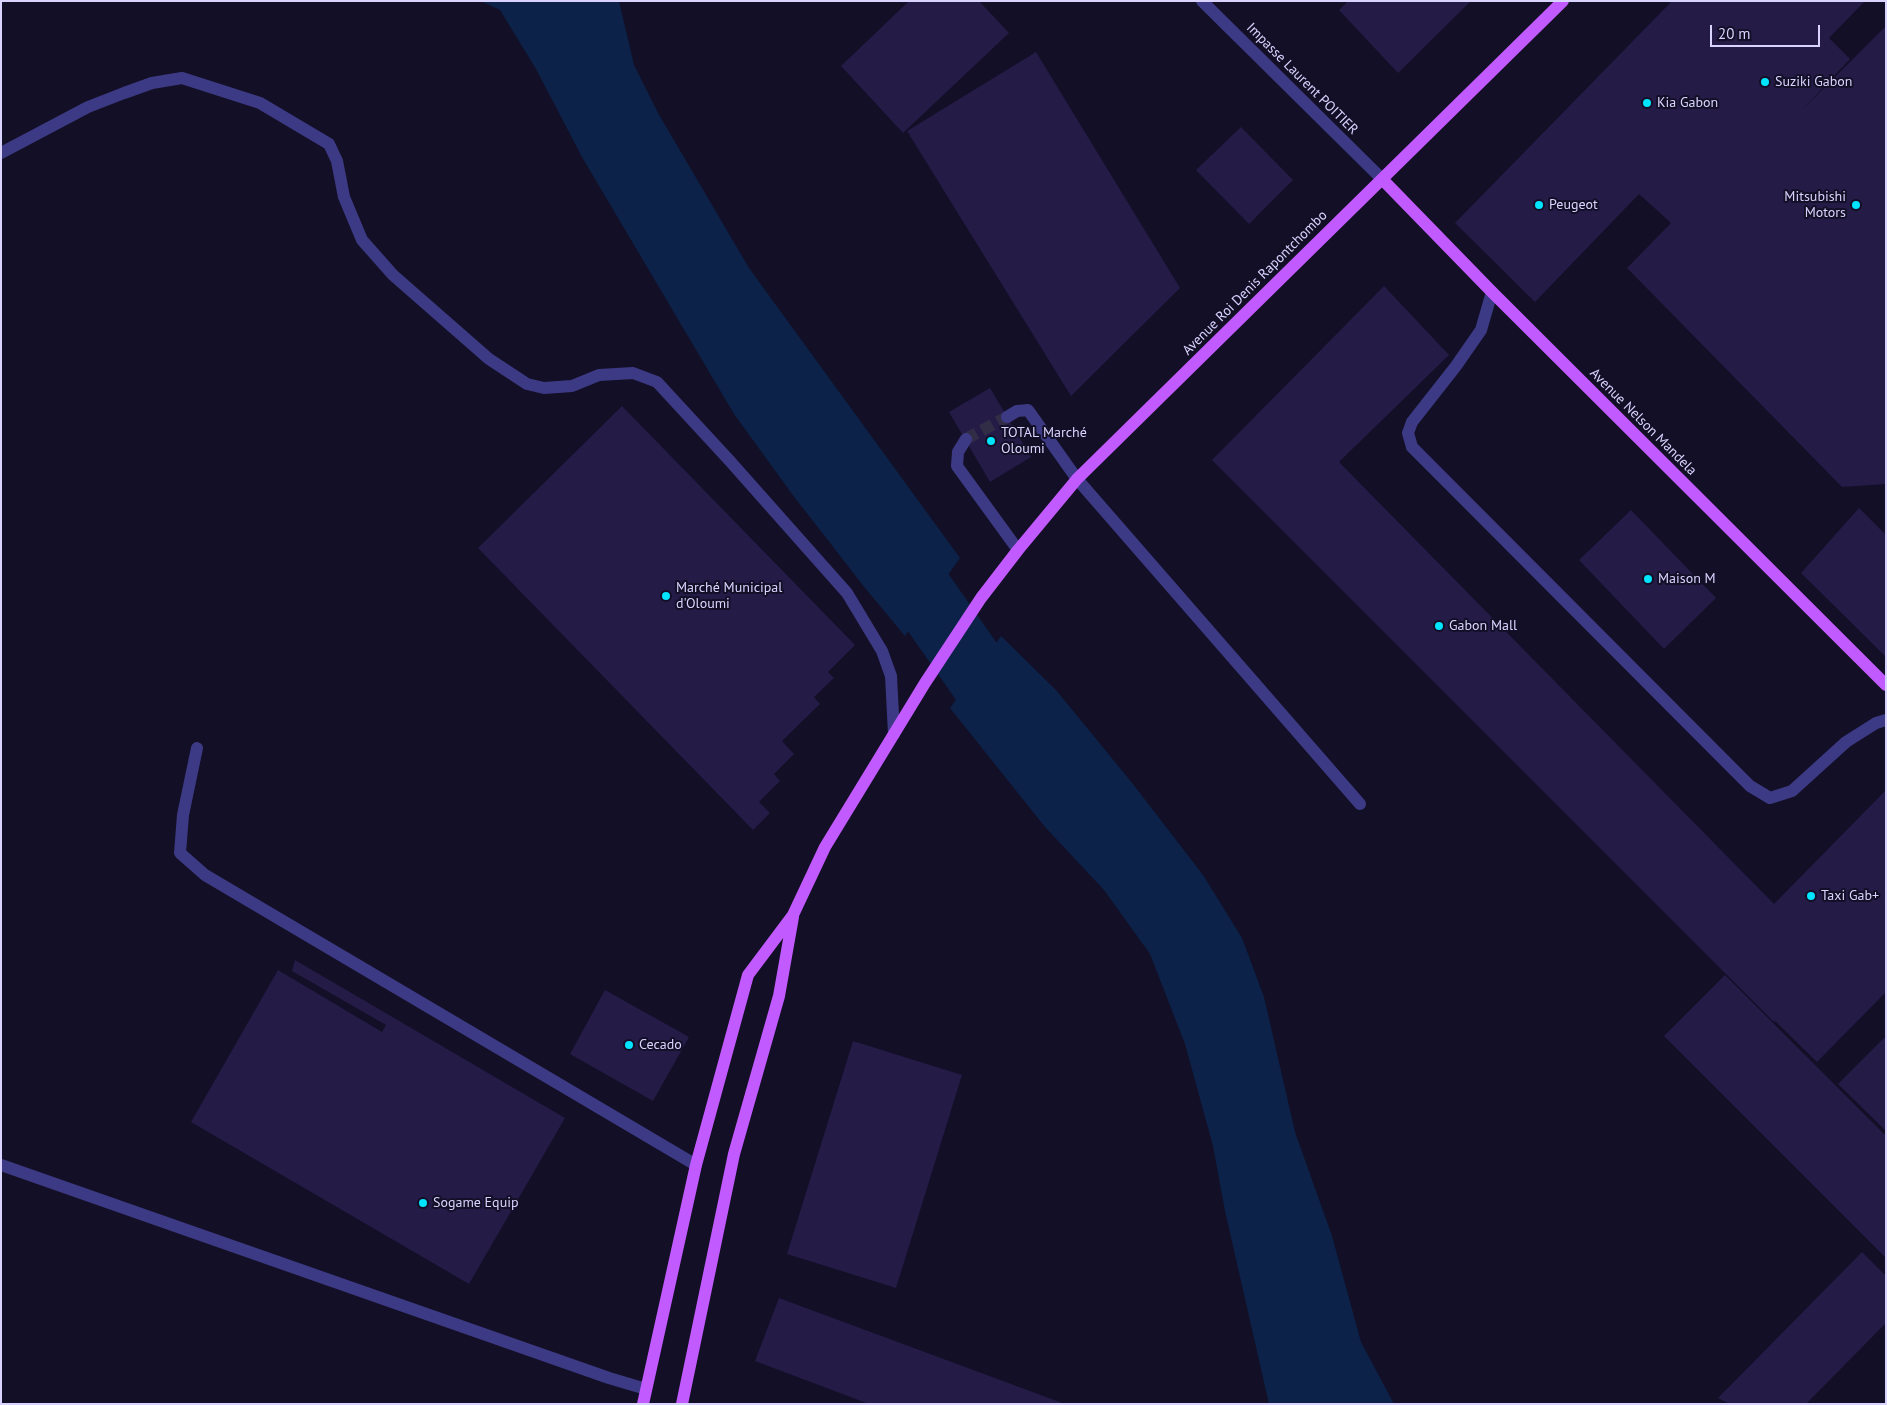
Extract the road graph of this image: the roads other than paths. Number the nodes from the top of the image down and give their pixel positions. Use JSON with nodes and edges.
{"nodes":[{"id":1,"x":1202,"y":1,"type":"edge"},
{"id":2,"x":1563,"y":1,"type":"edge"},
{"id":3,"x":1,"y":153,"type":"edge"},
{"id":4,"x":1382,"y":179,"type":"junction"},
{"id":5,"x":1492,"y":292,"type":"junction"},
{"id":6,"x":1008,"y":417,"type":"tunnel mouth"},
{"id":7,"x":966,"y":439,"type":"tunnel mouth"},
{"id":8,"x":1077,"y":479,"type":"junction"},
{"id":9,"x":1018,"y":550,"type":"junction"},
{"id":10,"x":1886,"y":685,"type":"edge"},
{"id":11,"x":1886,"y":720,"type":"edge"},
{"id":12,"x":894,"y":734,"type":"junction"},
{"id":13,"x":197,"y":748,"type":"dead end"},
{"id":14,"x":1360,"y":804,"type":"dead end"},
{"id":15,"x":793,"y":915,"type":"junction"},
{"id":16,"x":1,"y":1165,"type":"edge"},
{"id":17,"x":696,"y":1165,"type":"junction"},
{"id":18,"x":646,"y":1389,"type":"junction"},
{"id":19,"x":643,"y":1404,"type":"edge"},
{"id":20,"x":682,"y":1404,"type":"edge"}],
"edges":[{"from":1,"to":4,"type":"street","name":"Impasse Laurent POITIER"},
{"from":2,"to":4,"type":"main road","name":"Avenue Roi Denis Rapontchombo"},
{"from":3,"to":12,"type":"street"},
{"from":4,"to":5,"type":"main road","name":"Avenue Nelson Mandela"},
{"from":4,"to":8,"type":"main road","name":"Avenue Roi Denis Rapontchombo"},
{"from":5,"to":10,"type":"main road","name":"Avenue Nelson Mandela"},
{"from":5,"to":11,"type":"street"},
{"from":6,"to":8,"type":"street"},
{"from":7,"to":9,"type":"street"},
{"from":8,"to":9,"type":"main road","name":"Avenue Roi Denis Rapontchombo"},
{"from":8,"to":14,"type":"street"},
{"from":9,"to":12,"type":"main road","name":"Avenue Roi Denis Rapontchombo"},
{"from":12,"to":15,"type":"main road","name":"Avenue Roi Denis Rapontchombo"},
{"from":13,"to":17,"type":"street"},
{"from":15,"to":17,"type":"main road"},
{"from":15,"to":20,"type":"main road"},
{"from":16,"to":18,"type":"street"},
{"from":17,"to":18,"type":"main road"},
{"from":18,"to":19,"type":"main road"}]}
